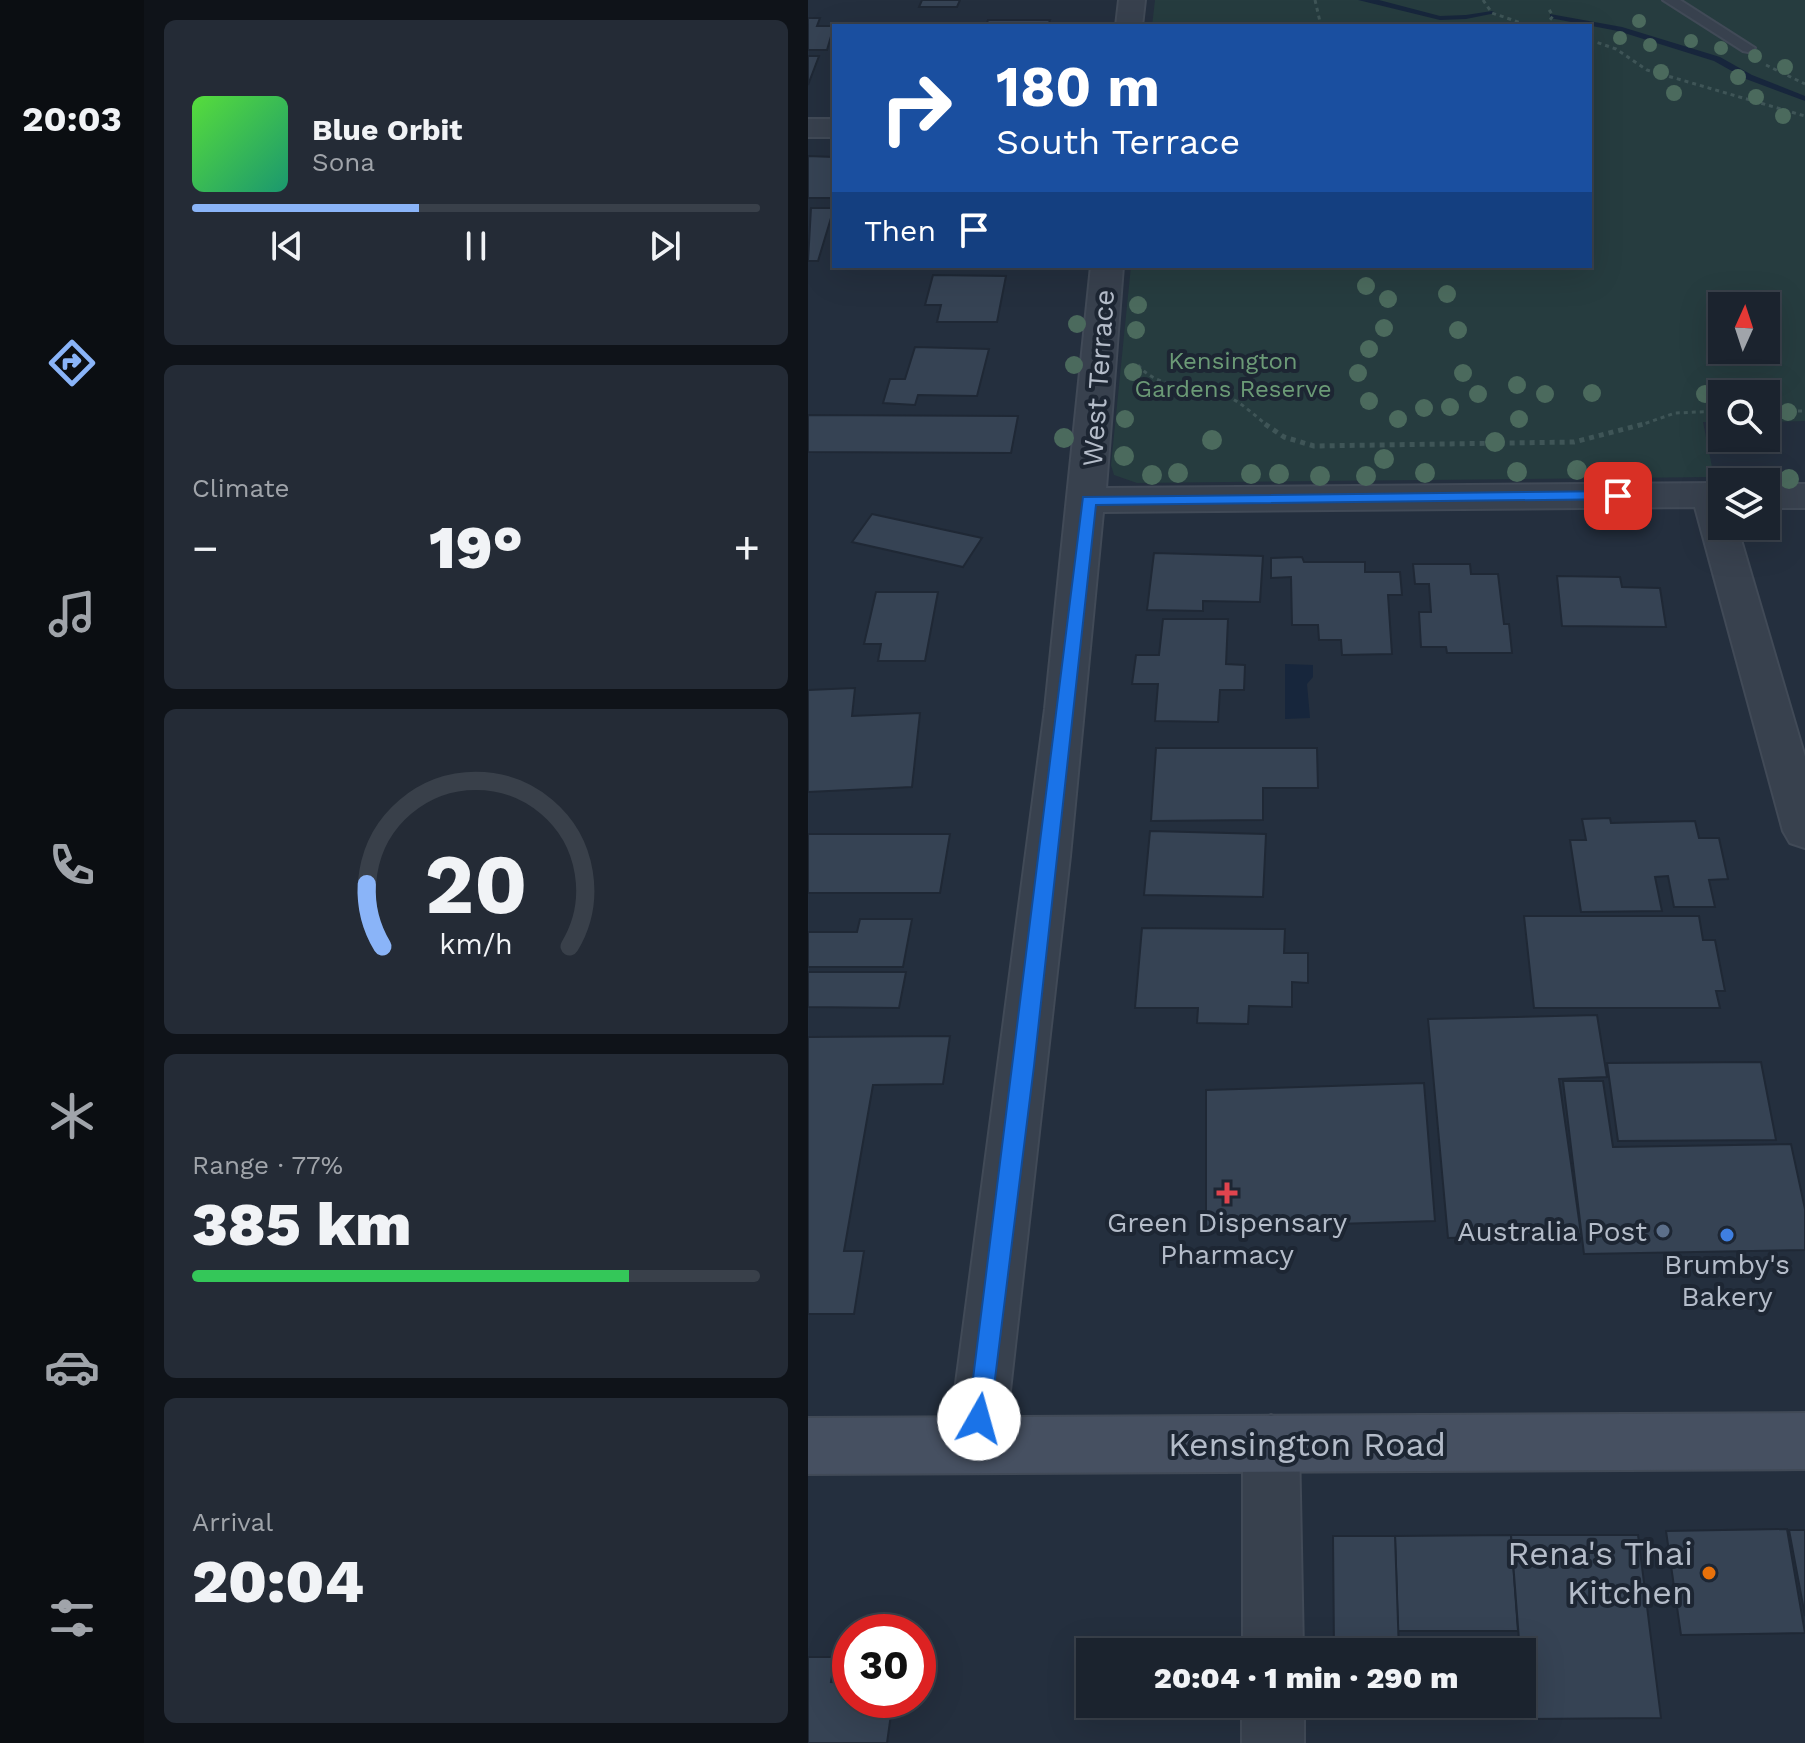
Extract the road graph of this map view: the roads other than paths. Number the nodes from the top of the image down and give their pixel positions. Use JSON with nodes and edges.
{"nodes":[{"id":1,"x":1132,"y":0,"type":"edge"},
{"id":2,"x":1670,"y":0,"type":"edge"},
{"id":3,"x":1129,"y":24,"type":"edge"},
{"id":4,"x":1748,"y":48,"type":"dead end"},
{"id":5,"x":808,"y":128,"type":"edge"},
{"id":6,"x":832,"y":128,"type":"edge"},
{"id":7,"x":1107,"y":268,"type":"edge"},
{"id":8,"x":1708,"y":495,"type":"edge"},
{"id":9,"x":1780,"y":496,"type":"edge"},
{"id":10,"x":1805,"y":496,"type":"edge"},
{"id":11,"x":1089,"y":500,"type":"junction"},
{"id":12,"x":1728,"y":540,"type":"edge"},
{"id":13,"x":1805,"y":831,"type":"edge"},
{"id":14,"x":1805,"y":1441,"type":"edge"},
{"id":15,"x":1271,"y":1443,"type":"junction"},
{"id":16,"x":976,"y":1444,"type":"junction"},
{"id":17,"x":808,"y":1446,"type":"edge"},
{"id":18,"x":1273,"y":1638,"type":"edge"},
{"id":19,"x":1273,"y":1718,"type":"edge"},
{"id":20,"x":1273,"y":1743,"type":"edge"}],
"edges":[{"from":1,"to":3,"type":"street"},
{"from":2,"to":4,"type":"lane"},
{"from":5,"to":6,"type":"street"},
{"from":7,"to":11,"type":"street","name":"West Terrace"},
{"from":8,"to":11,"type":"street"},
{"from":9,"to":10,"type":"street"},
{"from":11,"to":16,"type":"street","name":"West Terrace"},
{"from":12,"to":13,"type":"street"},
{"from":14,"to":15,"type":"main road","name":"Kensington Road"},
{"from":15,"to":16,"type":"main road","name":"Kensington Road"},
{"from":15,"to":18,"type":"street"},
{"from":16,"to":17,"type":"main road","name":"Kensington Road"},
{"from":19,"to":20,"type":"street"}]}
